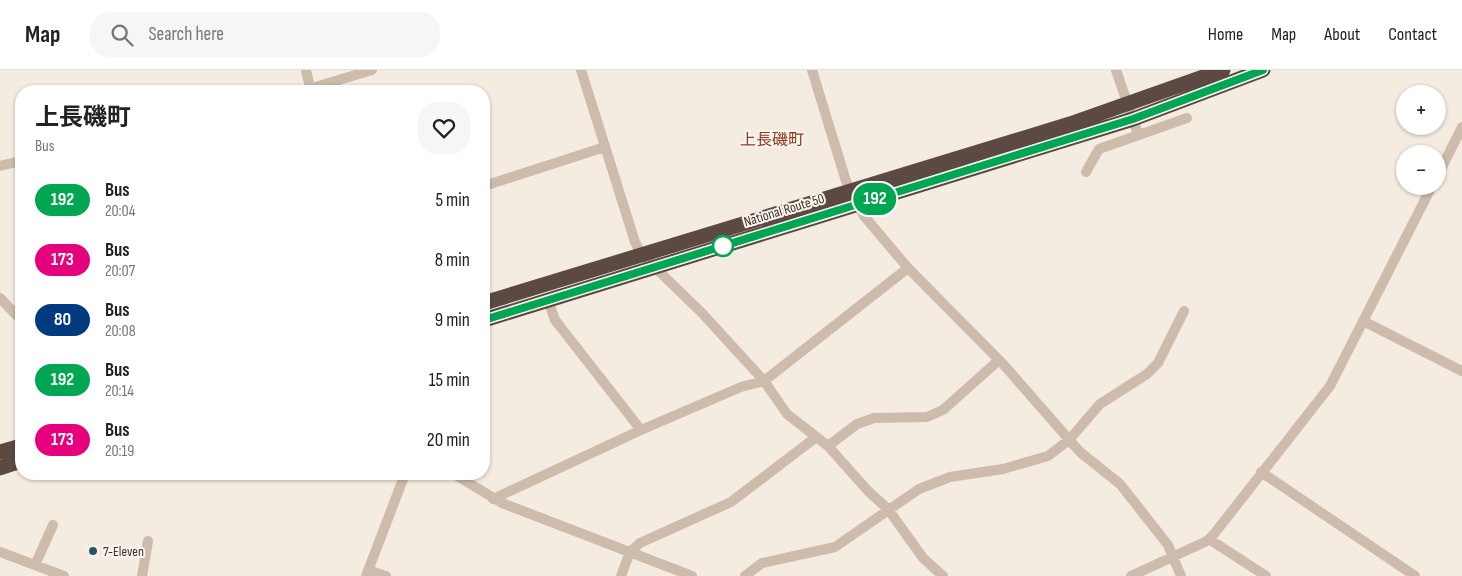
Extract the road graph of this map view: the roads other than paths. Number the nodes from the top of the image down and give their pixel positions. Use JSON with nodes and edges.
{"nodes":[{"id":1,"x":306,"y":70,"type":"edge"},
{"id":2,"x":372,"y":70,"type":"edge"},
{"id":3,"x":581,"y":70,"type":"edge"},
{"id":4,"x":812,"y":70,"type":"edge"},
{"id":5,"x":1116,"y":70,"type":"edge"},
{"id":6,"x":1223,"y":70,"type":"edge"},
{"id":7,"x":1263,"y":70,"type":"edge"},
{"id":8,"x":307,"y":85,"type":"edge"},
{"id":9,"x":326,"y":85,"type":"edge"},
{"id":10,"x":1130,"y":112,"type":"junction"},
{"id":11,"x":1187,"y":118,"type":"dead end"},
{"id":12,"x":1462,"y":127,"type":"edge"},
{"id":13,"x":1138,"y":134,"type":"junction"},
{"id":14,"x":605,"y":147,"type":"junction"},
{"id":15,"x":1446,"y":159,"type":"edge"},
{"id":16,"x":15,"y":162,"type":"edge"},
{"id":17,"x":0,"y":166,"type":"edge"},
{"id":18,"x":1086,"y":172,"type":"dead end"},
{"id":19,"x":490,"y":184,"type":"edge"},
{"id":20,"x":1427,"y":195,"type":"edge"},
{"id":21,"x":854,"y":198,"type":"junction"},
{"id":22,"x":641,"y":254,"type":"junction"},
{"id":23,"x":652,"y":267,"type":"junction"},
{"id":24,"x":908,"y":268,"type":"junction"},
{"id":25,"x":0,"y":298,"type":"edge"},
{"id":26,"x":490,"y":300,"type":"edge"},
{"id":27,"x":548,"y":300,"type":"junction"},
{"id":28,"x":15,"y":307,"type":"edge"},
{"id":29,"x":1184,"y":311,"type":"dead end"},
{"id":30,"x":490,"y":318,"type":"edge"},
{"id":31,"x":1363,"y":322,"type":"junction"},
{"id":32,"x":999,"y":360,"type":"junction"},
{"id":33,"x":1462,"y":371,"type":"edge"},
{"id":34,"x":764,"y":382,"type":"junction"},
{"id":35,"x":641,"y":430,"type":"junction"},
{"id":36,"x":815,"y":438,"type":"junction"},
{"id":37,"x":1069,"y":440,"type":"junction"},
{"id":38,"x":828,"y":446,"type":"junction"},
{"id":39,"x":15,"y":448,"type":"edge"},
{"id":40,"x":0,"y":452,"type":"edge"},
{"id":41,"x":15,"y":463,"type":"edge"},
{"id":42,"x":0,"y":468,"type":"edge"},
{"id":43,"x":1261,"y":472,"type":"junction"},
{"id":44,"x":403,"y":480,"type":"edge"},
{"id":45,"x":464,"y":480,"type":"edge"},
{"id":46,"x":493,"y":498,"type":"junction"},
{"id":47,"x":888,"y":509,"type":"junction"},
{"id":48,"x":53,"y":525,"type":"dead end"},
{"id":49,"x":1209,"y":539,"type":"junction"},
{"id":50,"x":148,"y":541,"type":"dead end"},
{"id":51,"x":0,"y":552,"type":"edge"},
{"id":52,"x":630,"y":552,"type":"junction"},
{"id":53,"x":1174,"y":557,"type":"junction"},
{"id":54,"x":35,"y":565,"type":"junction"},
{"id":55,"x":367,"y":573,"type":"edge"},
{"id":56,"x":64,"y":576,"type":"edge"},
{"id":57,"x":142,"y":576,"type":"edge"},
{"id":58,"x":386,"y":576,"type":"edge"},
{"id":59,"x":621,"y":576,"type":"edge"},
{"id":60,"x":692,"y":576,"type":"edge"},
{"id":61,"x":745,"y":576,"type":"edge"},
{"id":62,"x":944,"y":576,"type":"edge"},
{"id":63,"x":1131,"y":576,"type":"edge"},
{"id":64,"x":1182,"y":576,"type":"edge"},
{"id":65,"x":1266,"y":576,"type":"edge"},
{"id":66,"x":1415,"y":576,"type":"edge"}],
"edges":[{"from":1,"to":8,"type":"street"},
{"from":2,"to":9,"type":"street"},
{"from":3,"to":14,"type":"street"},
{"from":4,"to":21,"type":"street"},
{"from":5,"to":10,"type":"street"},
{"from":6,"to":10,"type":"highway","name":"National Route 50"},
{"from":7,"to":10,"type":"highway","name":"National Route 50"},
{"from":10,"to":13,"type":"street"},
{"from":10,"to":21,"type":"highway","name":"National Route 50"},
{"from":11,"to":13,"type":"street"},
{"from":12,"to":15,"type":"street"},
{"from":13,"to":18,"type":"street"},
{"from":14,"to":19,"type":"street"},
{"from":14,"to":22,"type":"street"},
{"from":16,"to":17,"type":"street"},
{"from":20,"to":31,"type":"street"},
{"from":21,"to":22,"type":"highway","name":"National Route 50"},
{"from":21,"to":23,"type":"highway","name":"National Route 50"},
{"from":21,"to":24,"type":"street"},
{"from":22,"to":23,"type":"street"},
{"from":22,"to":26,"type":"highway","name":"National Route 50"},
{"from":23,"to":27,"type":"highway","name":"National Route 50"},
{"from":23,"to":34,"type":"street"},
{"from":24,"to":32,"type":"street"},
{"from":24,"to":34,"type":"street"},
{"from":25,"to":28,"type":"street"},
{"from":27,"to":30,"type":"highway","name":"National Route 50"},
{"from":27,"to":35,"type":"street"},
{"from":29,"to":37,"type":"street"},
{"from":31,"to":33,"type":"street"},
{"from":31,"to":43,"type":"street"},
{"from":32,"to":37,"type":"street"},
{"from":32,"to":38,"type":"street"},
{"from":34,"to":35,"type":"street"},
{"from":34,"to":36,"type":"street"},
{"from":35,"to":46,"type":"street"},
{"from":36,"to":38,"type":"street"},
{"from":36,"to":52,"type":"street"},
{"from":37,"to":47,"type":"street"},
{"from":37,"to":53,"type":"street"},
{"from":38,"to":47,"type":"street"},
{"from":39,"to":40,"type":"highway"},
{"from":41,"to":42,"type":"highway"},
{"from":43,"to":49,"type":"street"},
{"from":43,"to":66,"type":"street"},
{"from":44,"to":55,"type":"street"},
{"from":45,"to":46,"type":"street"},
{"from":46,"to":52,"type":"street"},
{"from":47,"to":61,"type":"street"},
{"from":47,"to":62,"type":"street"},
{"from":48,"to":54,"type":"street"},
{"from":49,"to":53,"type":"street"},
{"from":49,"to":65,"type":"street"},
{"from":50,"to":57,"type":"street"},
{"from":51,"to":54,"type":"street"},
{"from":52,"to":59,"type":"street"},
{"from":52,"to":60,"type":"street"},
{"from":53,"to":63,"type":"street"},
{"from":53,"to":64,"type":"street"},
{"from":54,"to":56,"type":"street"},
{"from":55,"to":58,"type":"street"}]}
